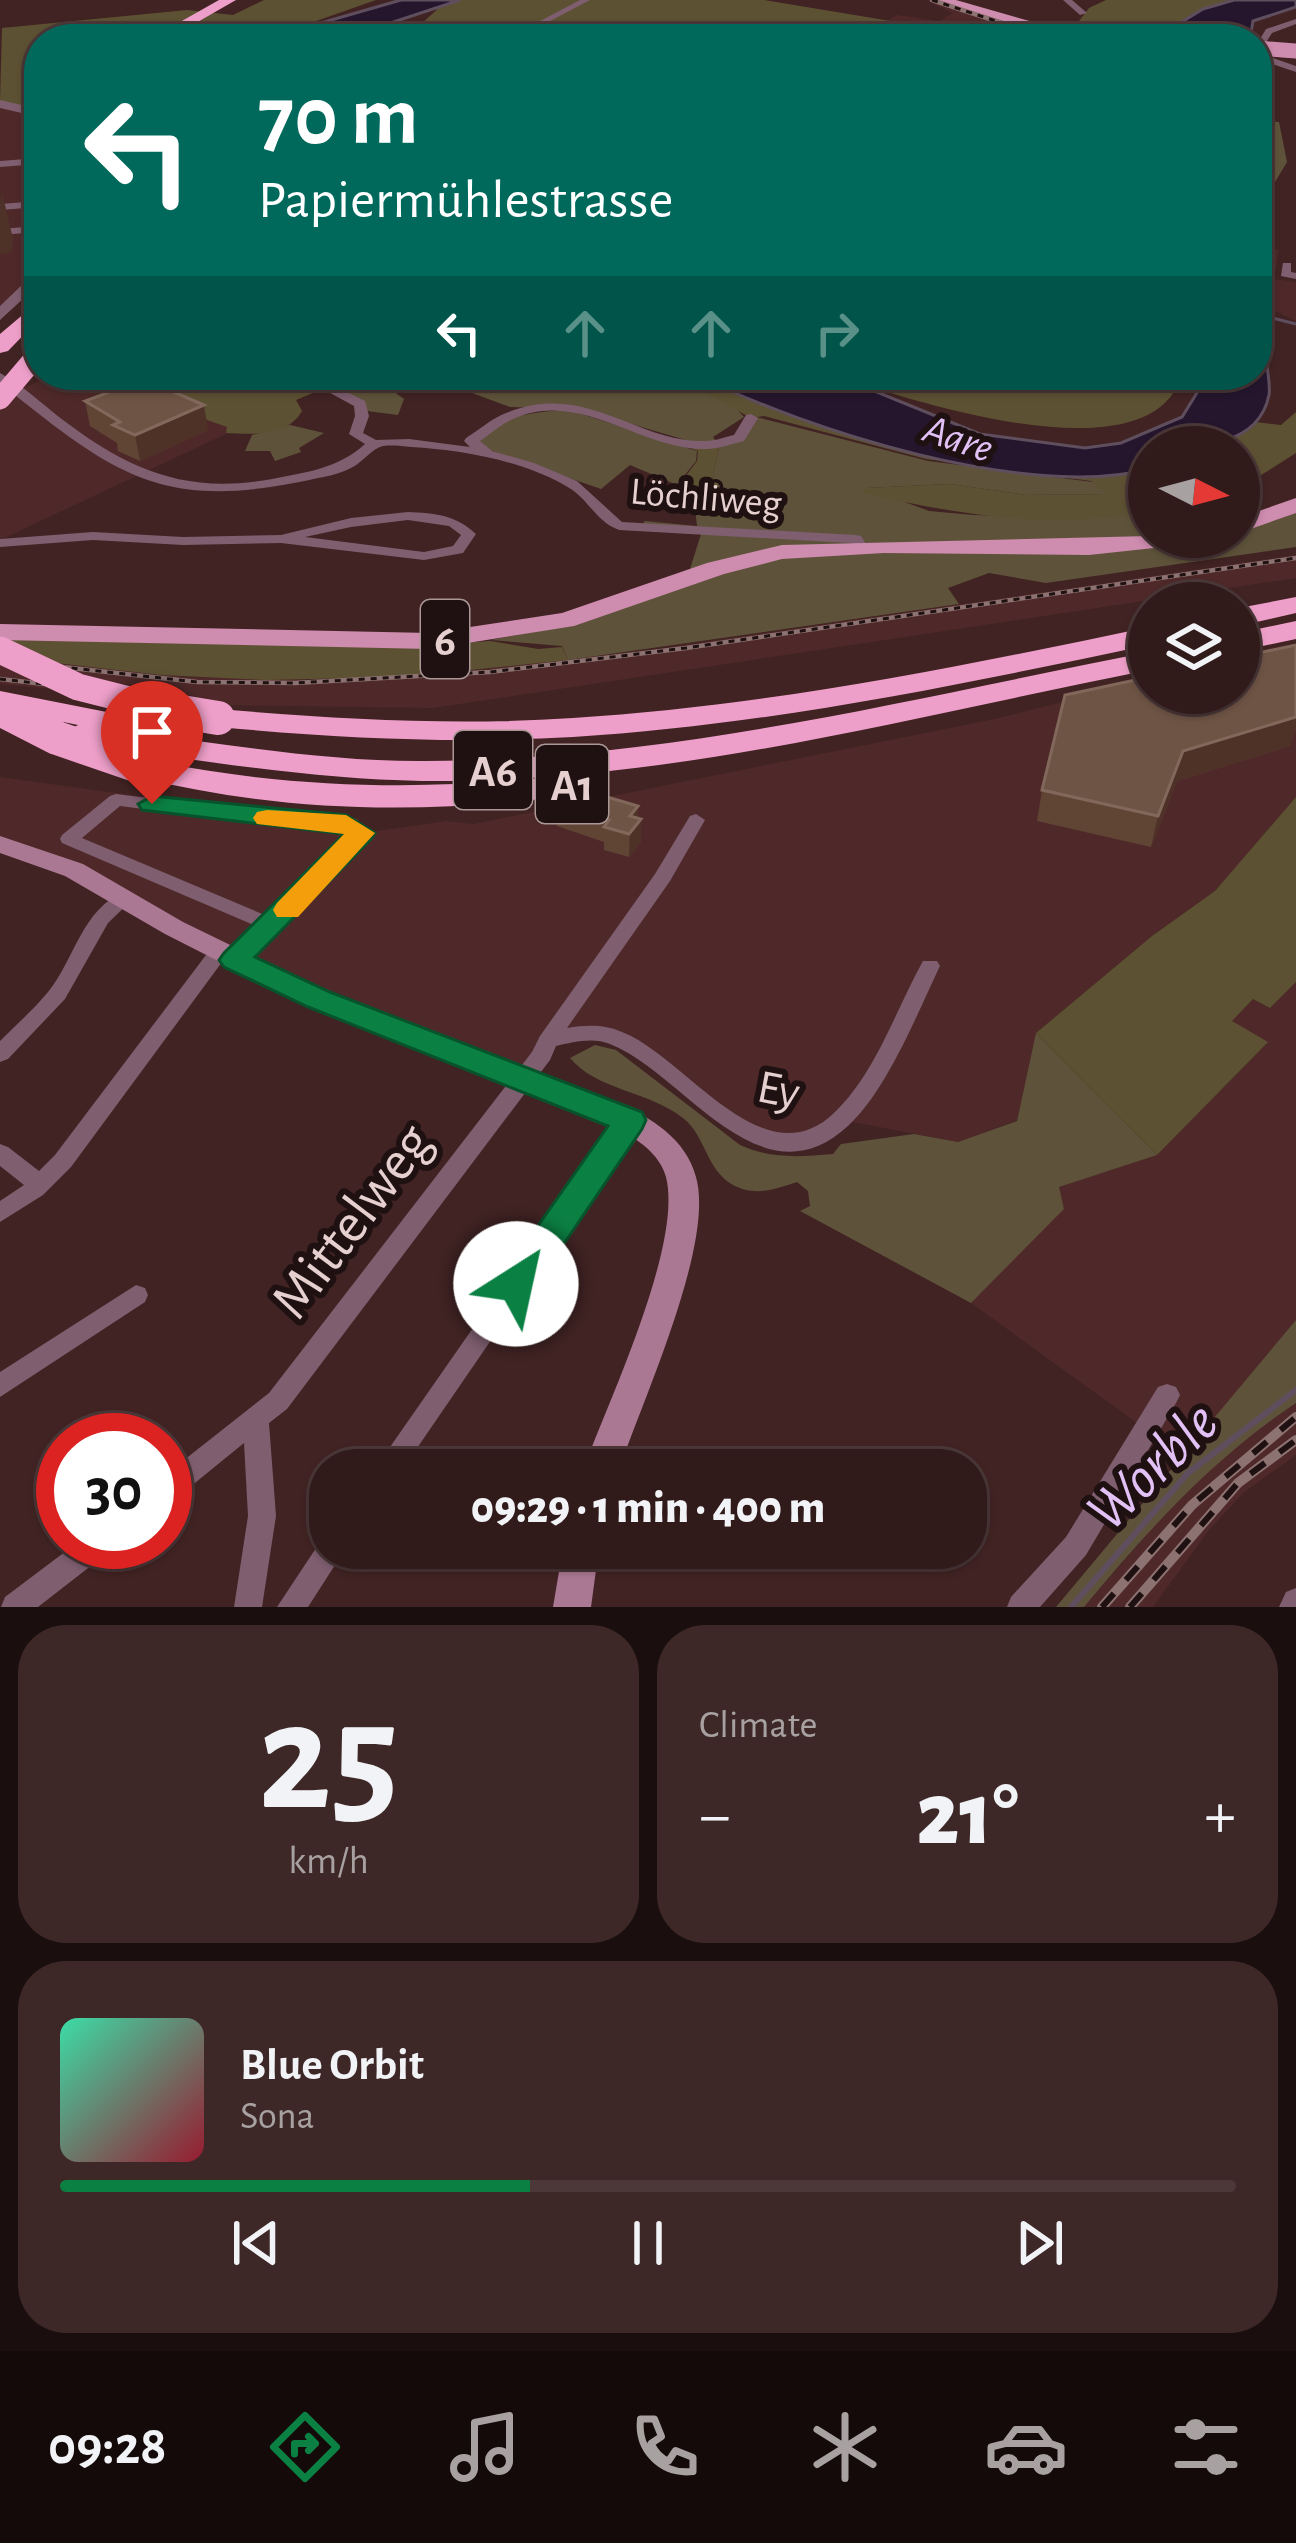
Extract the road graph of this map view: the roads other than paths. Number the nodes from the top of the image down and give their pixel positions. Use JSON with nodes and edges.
{"nodes":[{"id":1,"x":247,"y":0,"type":"edge"},
{"id":2,"x":586,"y":0,"type":"edge"},
{"id":3,"x":941,"y":0,"type":"edge"},
{"id":4,"x":1067,"y":0,"type":"edge"},
{"id":5,"x":218,"y":8,"type":"edge"},
{"id":6,"x":1083,"y":13,"type":"dead end"},
{"id":7,"x":187,"y":24,"type":"edge"},
{"id":8,"x":539,"y":24,"type":"edge"},
{"id":9,"x":1020,"y":24,"type":"edge"},
{"id":10,"x":24,"y":291,"type":"edge"},
{"id":11,"x":0,"y":315,"type":"edge"},
{"id":12,"x":24,"y":322,"type":"edge"},
{"id":13,"x":0,"y":346,"type":"edge"},
{"id":14,"x":24,"y":364,"type":"edge"},
{"id":15,"x":24,"y":367,"type":"edge"},
{"id":16,"x":0,"y":378,"type":"edge"},
{"id":17,"x":0,"y":388,"type":"edge"},
{"id":18,"x":334,"y":390,"type":"edge"},
{"id":19,"x":0,"y":399,"type":"edge"},
{"id":20,"x":751,"y":418,"type":"dead end"},
{"id":21,"x":374,"y":444,"type":"junction"},
{"id":22,"x":490,"y":456,"type":"junction"},
{"id":23,"x":1296,"y":506,"type":"edge"},
{"id":24,"x":1260,"y":519,"type":"edge"},
{"id":25,"x":281,"y":539,"type":"junction"},
{"id":26,"x":0,"y":542,"type":"edge"},
{"id":27,"x":1128,"y":544,"type":"edge"},
{"id":28,"x":861,"y":547,"type":"junction"},
{"id":29,"x":1296,"y":605,"type":"edge"},
{"id":30,"x":1260,"y":613,"type":"edge"},
{"id":31,"x":1296,"y":630,"type":"edge"},
{"id":32,"x":0,"y":632,"type":"edge"},
{"id":33,"x":1260,"y":638,"type":"edge"},
{"id":34,"x":1128,"y":642,"type":"edge"},
{"id":35,"x":0,"y":650,"type":"edge"},
{"id":36,"x":1128,"y":664,"type":"edge"},
{"id":37,"x":975,"y":685,"type":"junction"},
{"id":38,"x":0,"y":709,"type":"edge"},
{"id":39,"x":695,"y":820,"type":"dead end"},
{"id":40,"x":0,"y":844,"type":"edge"},
{"id":41,"x":124,"y":898,"type":"junction"},
{"id":42,"x":272,"y":926,"type":"junction"},
{"id":43,"x":227,"y":956,"type":"junction"},
{"id":44,"x":930,"y":966,"type":"dead end"},
{"id":45,"x":547,"y":1040,"type":"junction"},
{"id":46,"x":0,"y":1054,"type":"edge"},
{"id":47,"x":522,"y":1078,"type":"junction"},
{"id":48,"x":630,"y":1120,"type":"junction"},
{"id":49,"x":0,"y":1153,"type":"edge"},
{"id":50,"x":40,"y":1185,"type":"junction"},
{"id":51,"x":0,"y":1213,"type":"edge"},
{"id":52,"x":136,"y":1295,"type":"dead end"},
{"id":53,"x":0,"y":1386,"type":"edge"},
{"id":54,"x":1167,"y":1395,"type":"dead end"},
{"id":55,"x":256,"y":1421,"type":"junction"},
{"id":56,"x":402,"y":1449,"type":"edge"},
{"id":57,"x":608,"y":1449,"type":"edge"},
{"id":58,"x":192,"y":1471,"type":"edge"},
{"id":59,"x":65,"y":1569,"type":"edge"},
{"id":60,"x":317,"y":1569,"type":"edge"},
{"id":61,"x":578,"y":1569,"type":"edge"},
{"id":62,"x":15,"y":1607,"type":"edge"},
{"id":63,"x":248,"y":1607,"type":"edge"},
{"id":64,"x":291,"y":1607,"type":"edge"},
{"id":65,"x":572,"y":1607,"type":"edge"},
{"id":66,"x":1021,"y":1607,"type":"edge"}],
"edges":[{"from":1,"to":5,"type":"highway"},
{"from":2,"to":8,"type":"street"},
{"from":3,"to":9,"type":"main road"},
{"from":4,"to":6,"type":"street"},
{"from":5,"to":7,"type":"highway"},
{"from":10,"to":11,"type":"street"},
{"from":12,"to":13,"type":"highway"},
{"from":14,"to":17,"type":"highway","bridge":true},
{"from":15,"to":19,"type":"highway","bridge":true},
{"from":16,"to":21,"type":"street"},
{"from":18,"to":21,"type":"street"},
{"from":20,"to":22,"type":"street","name":"Löchliweg"},
{"from":21,"to":22,"type":"street","name":"Löchliweg"},
{"from":22,"to":28,"type":"street","name":"Löchliweg"},
{"from":23,"to":24,"type":"main road"},
{"from":25,"to":25,"type":"street"},
{"from":25,"to":26,"type":"street"},
{"from":27,"to":28,"type":"main road","number":"6"},
{"from":28,"to":32,"type":"main road","number":"6"},
{"from":29,"to":30,"type":"highway"},
{"from":31,"to":33,"type":"highway"},
{"from":34,"to":37,"type":"highway","number":"A1"},
{"from":35,"to":37,"type":"highway","number":"A1","bridge":true},
{"from":36,"to":37,"type":"highway","number":"A1"},
{"from":37,"to":38,"type":"highway","number":"A6"},
{"from":37,"to":38,"type":"highway","number":"A1","bridge":true},
{"from":39,"to":45,"type":"street"},
{"from":40,"to":41,"type":"main road"},
{"from":41,"to":43,"type":"main road"},
{"from":41,"to":46,"type":"street"},
{"from":42,"to":42,"type":"street"},
{"from":42,"to":43,"type":"street"},
{"from":43,"to":47,"type":"main road"},
{"from":43,"to":50,"type":"street"},
{"from":44,"to":45,"type":"street","name":"Ey"},
{"from":45,"to":47,"type":"street"},
{"from":47,"to":48,"type":"main road"},
{"from":47,"to":55,"type":"street","name":"Mittelweg"},
{"from":48,"to":56,"type":"street"},
{"from":48,"to":57,"type":"main road"},
{"from":49,"to":50,"type":"street"},
{"from":50,"to":51,"type":"street"},
{"from":52,"to":53,"type":"street"},
{"from":54,"to":66,"type":"street"},
{"from":55,"to":58,"type":"street","name":"Mittelweg"},
{"from":55,"to":63,"type":"street"},
{"from":59,"to":62,"type":"street"},
{"from":60,"to":64,"type":"street"},
{"from":61,"to":65,"type":"main road"}]}
